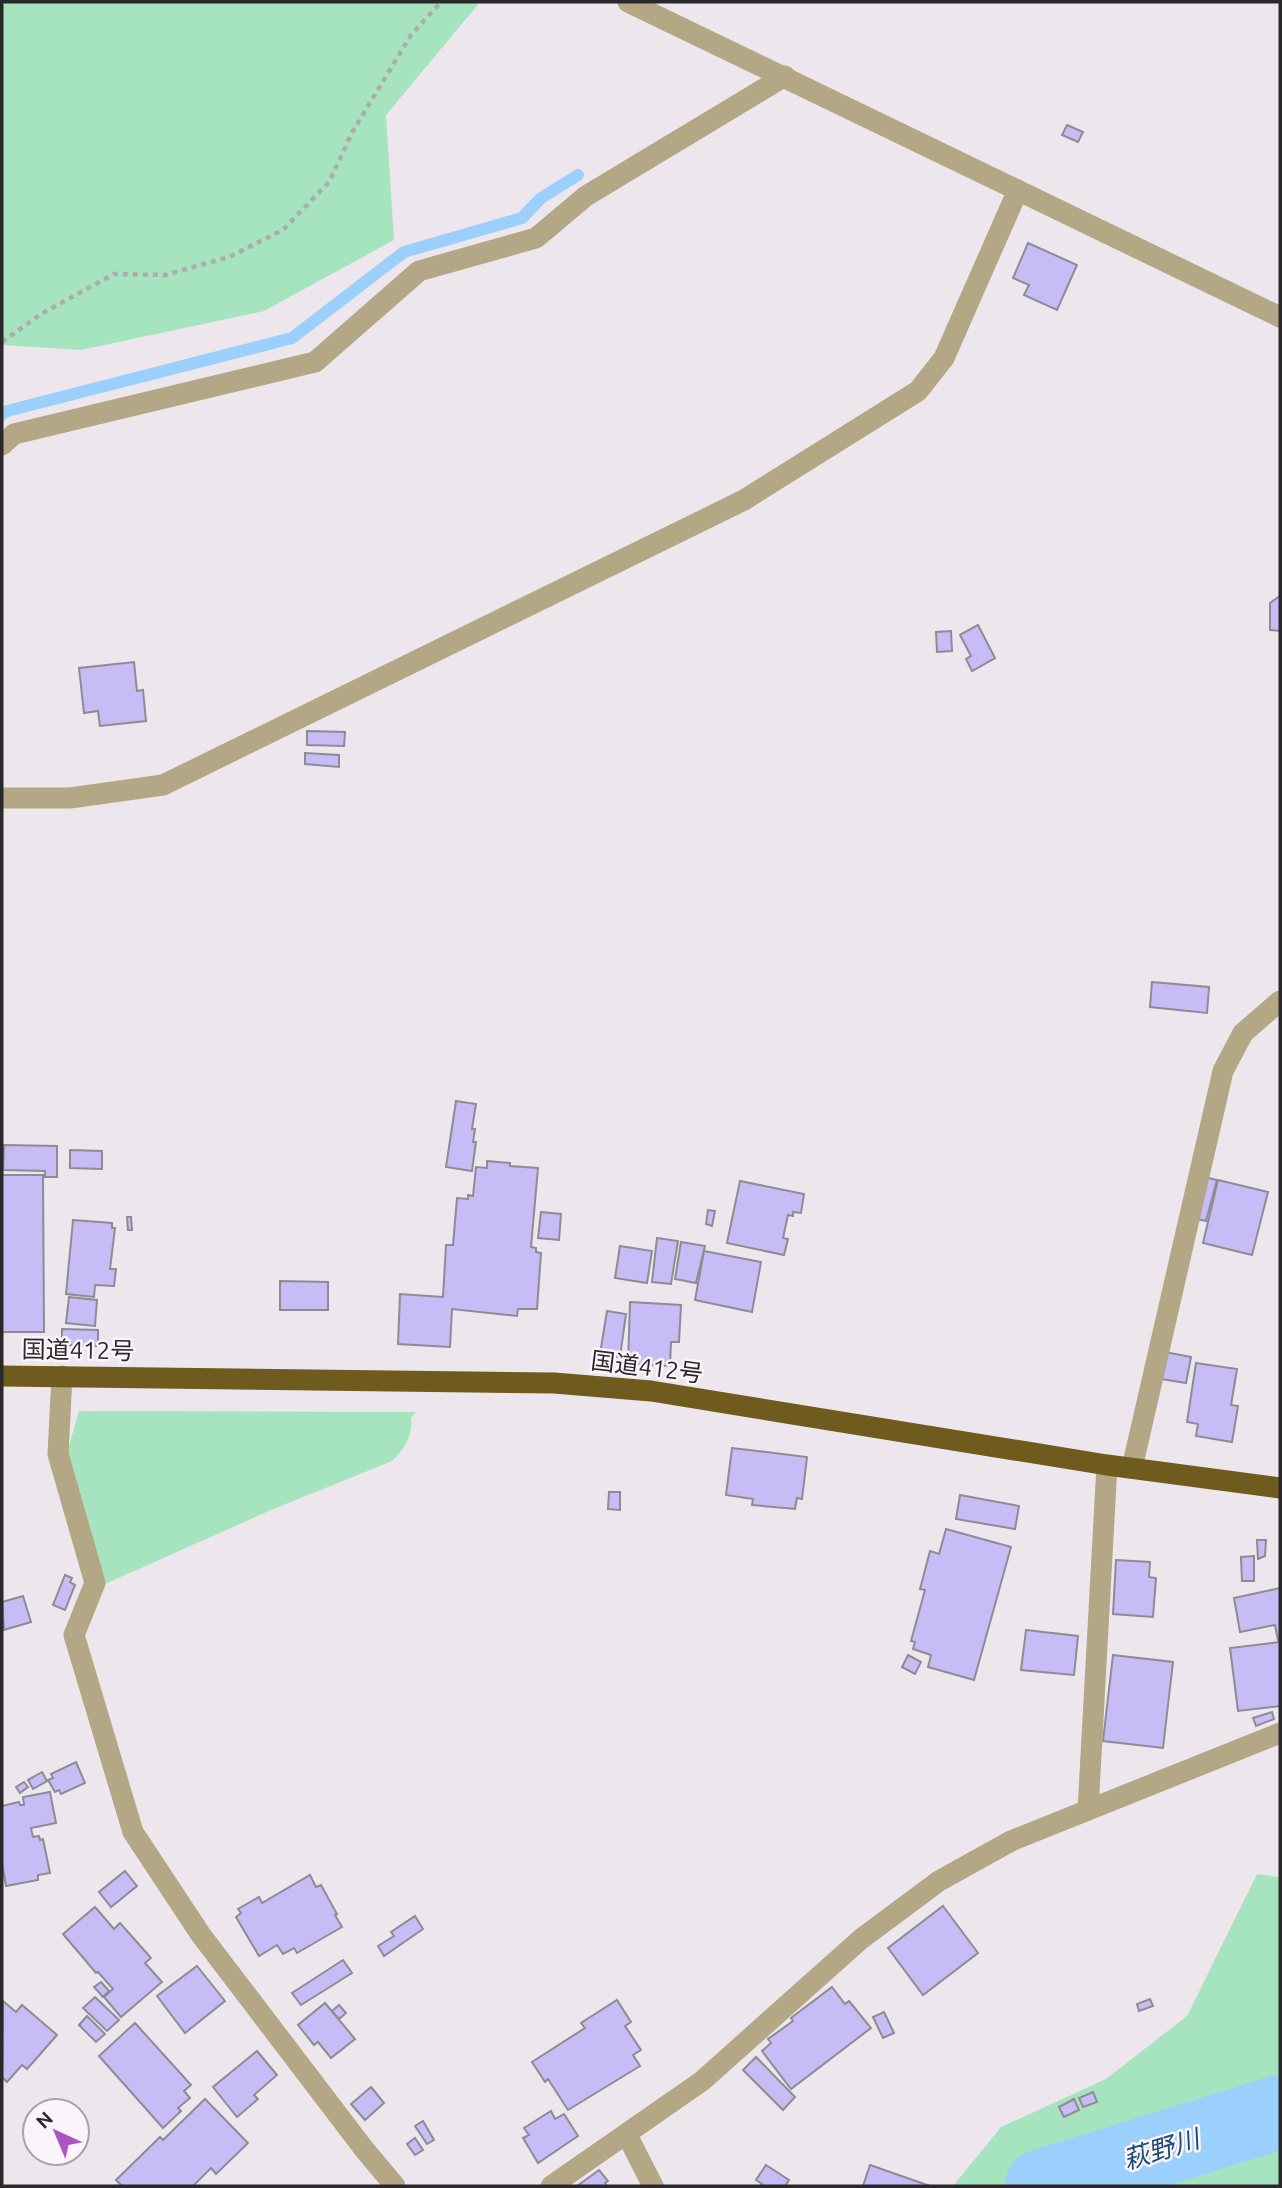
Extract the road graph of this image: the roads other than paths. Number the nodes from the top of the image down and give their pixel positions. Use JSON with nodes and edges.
{"nodes":[{"id":1,"x":628,"y":2,"type":"edge"},
{"id":2,"x":785,"y":76,"type":"junction"},
{"id":3,"x":1018,"y":190,"type":"junction"},
{"id":4,"x":1280,"y":317,"type":"edge"},
{"id":5,"x":2,"y":445,"type":"edge"},
{"id":6,"x":2,"y":797,"type":"edge"},
{"id":7,"x":1280,"y":1001,"type":"edge"},
{"id":8,"x":2,"y":1376,"type":"edge"},
{"id":9,"x":62,"y":1376,"type":"junction"},
{"id":10,"x":1107,"y":1465,"type":"junction"},
{"id":11,"x":1132,"y":1468,"type":"junction"},
{"id":12,"x":1280,"y":1488,"type":"edge"},
{"id":13,"x":1280,"y":1734,"type":"edge"},
{"id":14,"x":1088,"y":1810,"type":"junction"},
{"id":15,"x":627,"y":2135,"type":"junction"},
{"id":16,"x":395,"y":2186,"type":"edge"},
{"id":17,"x":551,"y":2186,"type":"edge"},
{"id":18,"x":653,"y":2186,"type":"edge"}],
"edges":[{"from":1,"to":2,"type":"street"},
{"from":2,"to":3,"type":"street"},
{"from":2,"to":5,"type":"street"},
{"from":3,"to":4,"type":"street"},
{"from":3,"to":6,"type":"street"},
{"from":7,"to":11,"type":"street"},
{"from":8,"to":9,"type":"highway","name":"国道412号"},
{"from":9,"to":10,"type":"highway","name":"国道412号"},
{"from":9,"to":16,"type":"street"},
{"from":10,"to":11,"type":"highway","name":"国道412号"},
{"from":10,"to":14,"type":"street"},
{"from":11,"to":12,"type":"highway","name":"国道412号"},
{"from":13,"to":14,"type":"street"},
{"from":14,"to":15,"type":"street"},
{"from":15,"to":17,"type":"street"},
{"from":15,"to":18,"type":"street"}]}
